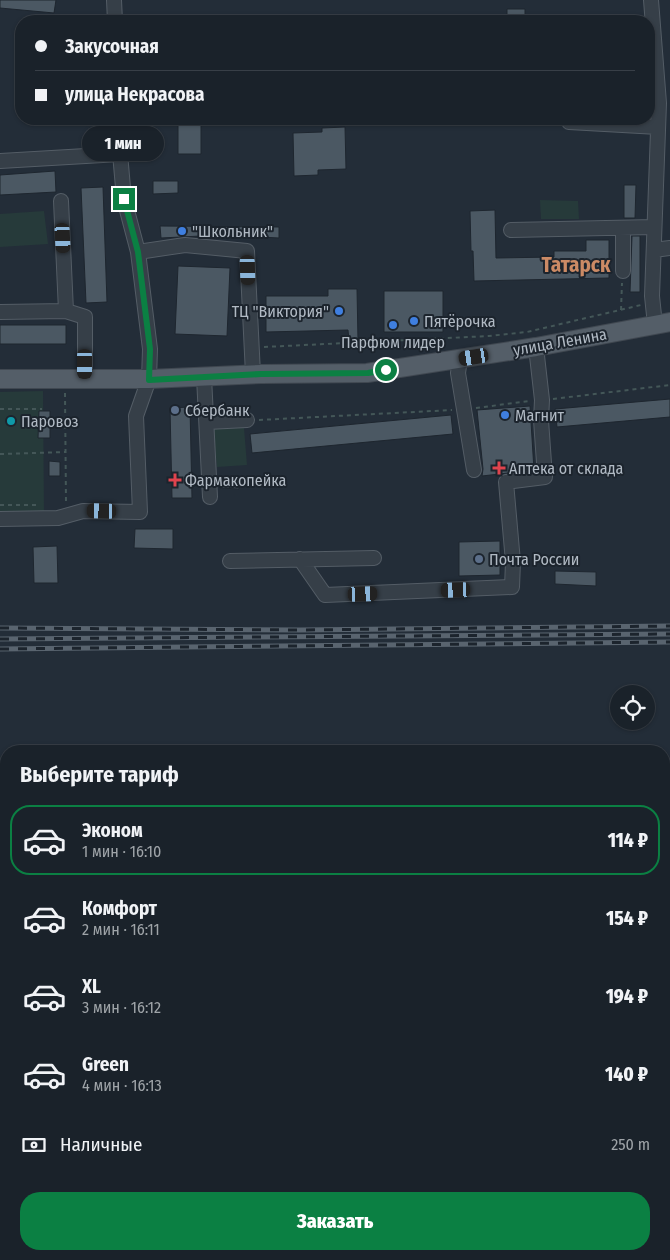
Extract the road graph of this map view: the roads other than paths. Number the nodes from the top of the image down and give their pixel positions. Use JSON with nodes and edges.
{"nodes":[{"id":1,"x":114,"y":0,"type":"edge"},
{"id":2,"x":651,"y":0,"type":"edge"},
{"id":3,"x":114,"y":15,"type":"edge"},
{"id":4,"x":651,"y":15,"type":"edge"},
{"id":5,"x":655,"y":78,"type":"edge"},
{"id":6,"x":664,"y":103,"type":"edge"},
{"id":7,"x":118,"y":125,"type":"edge"},
{"id":8,"x":622,"y":125,"type":"edge"},
{"id":9,"x":658,"y":127,"type":"junction"},
{"id":10,"x":120,"y":154,"type":"junction"},
{"id":11,"x":0,"y":160,"type":"edge"},
{"id":12,"x":663,"y":184,"type":"edge"},
{"id":13,"x":61,"y":202,"type":"dead end"},
{"id":14,"x":654,"y":227,"type":"junction"},
{"id":15,"x":623,"y":228,"type":"junction"},
{"id":16,"x":511,"y":230,"type":"dead end"},
{"id":17,"x":670,"y":248,"type":"edge"},
{"id":18,"x":654,"y":250,"type":"junction"},
{"id":19,"x":138,"y":252,"type":"junction"},
{"id":20,"x":623,"y":271,"type":"road end"},
{"id":21,"x":66,"y":311,"type":"junction"},
{"id":22,"x":0,"y":312,"type":"edge"},
{"id":23,"x":663,"y":323,"type":"edge"},
{"id":24,"x":536,"y":348,"type":"junction"},
{"id":25,"x":460,"y":359,"type":"junction"},
{"id":26,"x":252,"y":374,"type":"junction"},
{"id":27,"x":204,"y":377,"type":"junction"},
{"id":28,"x":0,"y":379,"type":"edge"},
{"id":29,"x":85,"y":380,"type":"junction"},
{"id":30,"x":149,"y":380,"type":"junction"},
{"id":31,"x":247,"y":420,"type":"dead end"},
{"id":32,"x":207,"y":422,"type":"junction"},
{"id":33,"x":474,"y":470,"type":"dead end"},
{"id":34,"x":210,"y":497,"type":"dead end"},
{"id":35,"x":0,"y":519,"type":"edge"},
{"id":36,"x":374,"y":558,"type":"dead end"},
{"id":37,"x":300,"y":559,"type":"junction"},
{"id":38,"x":230,"y":561,"type":"dead end"}],
"edges":[{"from":1,"to":3,"type":"street"},
{"from":2,"to":4,"type":"street"},
{"from":5,"to":6,"type":"street"},
{"from":6,"to":9,"type":"street"},
{"from":7,"to":10,"type":"street"},
{"from":8,"to":9,"type":"street"},
{"from":9,"to":12,"type":"street"},
{"from":10,"to":11,"type":"street"},
{"from":10,"to":19,"type":"street"},
{"from":12,"to":14,"type":"street"},
{"from":13,"to":21,"type":"street"},
{"from":14,"to":15,"type":"street"},
{"from":14,"to":18,"type":"street"},
{"from":15,"to":16,"type":"street"},
{"from":15,"to":20,"type":"street"},
{"from":17,"to":18,"type":"street"},
{"from":18,"to":23,"type":"street"},
{"from":19,"to":26,"type":"street"},
{"from":19,"to":30,"type":"street"},
{"from":21,"to":22,"type":"street"},
{"from":21,"to":29,"type":"street"},
{"from":23,"to":24,"type":"main road","name":"улица Ленина"},
{"from":24,"to":25,"type":"main road","name":"улица Ленина"},
{"from":24,"to":37,"type":"street"},
{"from":25,"to":26,"type":"main road","name":"улица Ленина"},
{"from":25,"to":33,"type":"street"},
{"from":26,"to":27,"type":"main road","name":"улица Ленина"},
{"from":27,"to":30,"type":"main road","name":"улица Ленина"},
{"from":27,"to":32,"type":"street"},
{"from":28,"to":29,"type":"main road","name":"улица Ленина"},
{"from":29,"to":30,"type":"main road","name":"улица Ленина"},
{"from":30,"to":35,"type":"street"},
{"from":31,"to":32,"type":"street"},
{"from":32,"to":34,"type":"street"},
{"from":36,"to":37,"type":"street"},
{"from":37,"to":38,"type":"street"}]}
